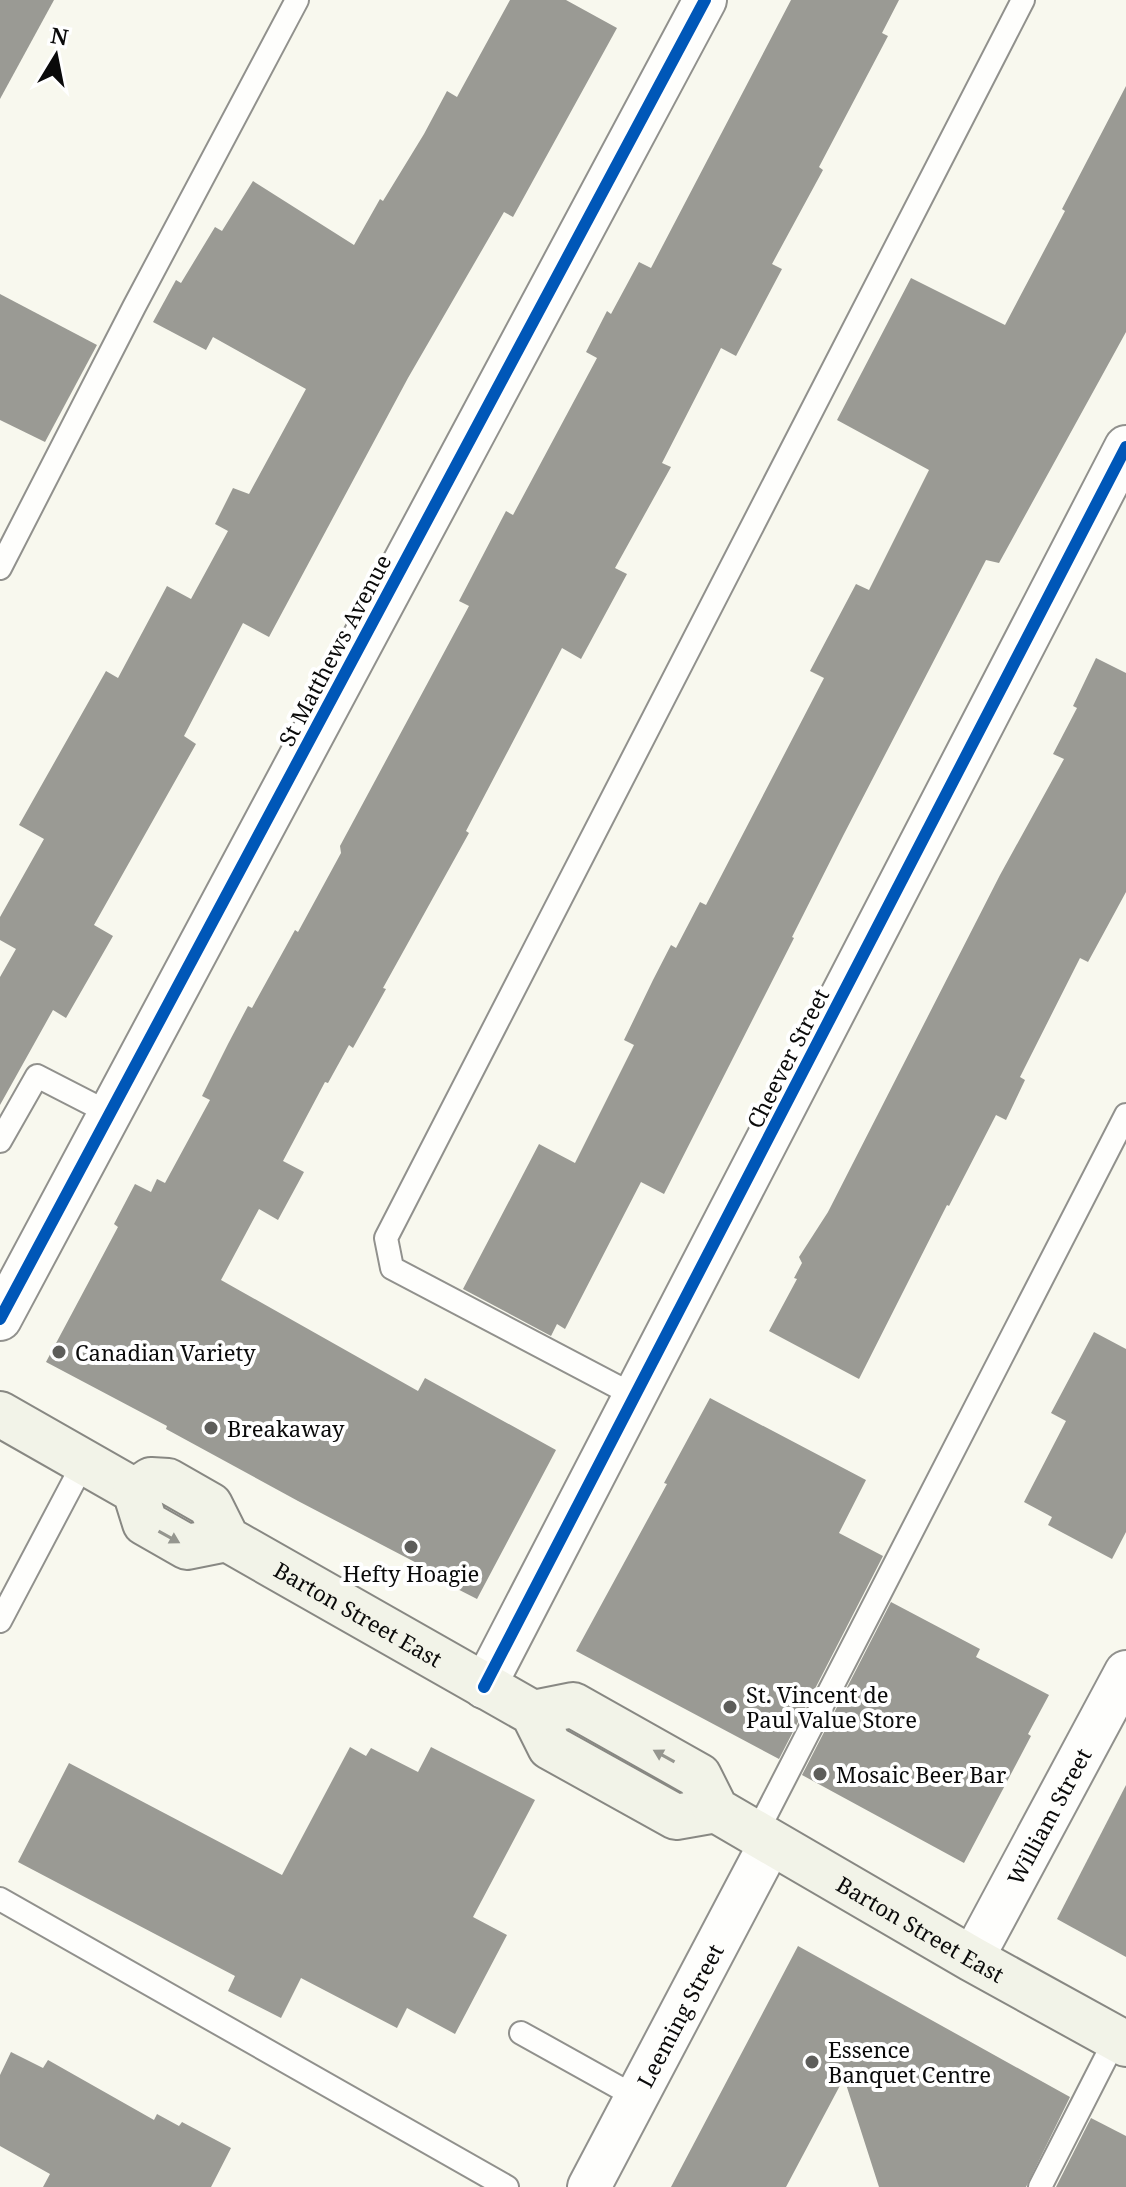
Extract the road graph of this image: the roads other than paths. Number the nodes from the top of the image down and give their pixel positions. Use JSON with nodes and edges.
{"nodes":[{"id":1,"x":297,"y":0,"type":"edge"},
{"id":2,"x":705,"y":0,"type":"edge"},
{"id":3,"x":1023,"y":0,"type":"edge"},
{"id":4,"x":1126,"y":447,"type":"edge"},
{"id":5,"x":0,"y":568,"type":"edge"},
{"id":6,"x":111,"y":1114,"type":"junction"},
{"id":7,"x":1126,"y":1115,"type":"edge"},
{"id":8,"x":0,"y":1141,"type":"edge"},
{"id":9,"x":0,"y":1319,"type":"edge"},
{"id":10,"x":635,"y":1396,"type":"junction"},
{"id":11,"x":0,"y":1414,"type":"edge"},
{"id":12,"x":84,"y":1462,"type":"junction"},
{"id":13,"x":0,"y":1621,"type":"edge"},
{"id":14,"x":1126,"y":1672,"type":"edge"},
{"id":15,"x":484,"y":1687,"type":"junction"},
{"id":16,"x":764,"y":1838,"type":"junction"},
{"id":17,"x":0,"y":1899,"type":"edge"},
{"id":18,"x":972,"y":1959,"type":"junction"},
{"id":19,"x":521,"y":2033,"type":"dead end"},
{"id":20,"x":1121,"y":2041,"type":"edge"},
{"id":21,"x":636,"y":2097,"type":"junction"},
{"id":22,"x":507,"y":2187,"type":"edge"},
{"id":23,"x":589,"y":2187,"type":"edge"},
{"id":24,"x":1040,"y":2187,"type":"edge"}],
"edges":[{"from":1,"to":5,"type":"lane"},
{"from":2,"to":6,"type":"street","name":"St Matthews Avenue"},
{"from":3,"to":10,"type":"lane"},
{"from":4,"to":10,"type":"street","name":"Cheever Street"},
{"from":6,"to":8,"type":"lane"},
{"from":6,"to":9,"type":"street","name":"St Matthews Avenue"},
{"from":7,"to":16,"type":"lane"},
{"from":10,"to":15,"type":"street","name":"Cheever Street"},
{"from":11,"to":12,"type":"main road","name":"Barton Street East"},
{"from":12,"to":13,"type":"lane"},
{"from":12,"to":15,"type":"main road","name":"Barton Street East"},
{"from":14,"to":18,"type":"street","name":"William Street"},
{"from":15,"to":16,"type":"main road","name":"Barton Street East"},
{"from":16,"to":18,"type":"main road","name":"Barton Street East"},
{"from":16,"to":21,"type":"street","name":"Leeming Street"},
{"from":17,"to":22,"type":"lane"},
{"from":18,"to":20,"type":"main road","name":"Barton Street East"},
{"from":19,"to":21,"type":"lane"},
{"from":20,"to":24,"type":"lane"},
{"from":21,"to":23,"type":"street","name":"Leeming Street"}]}
